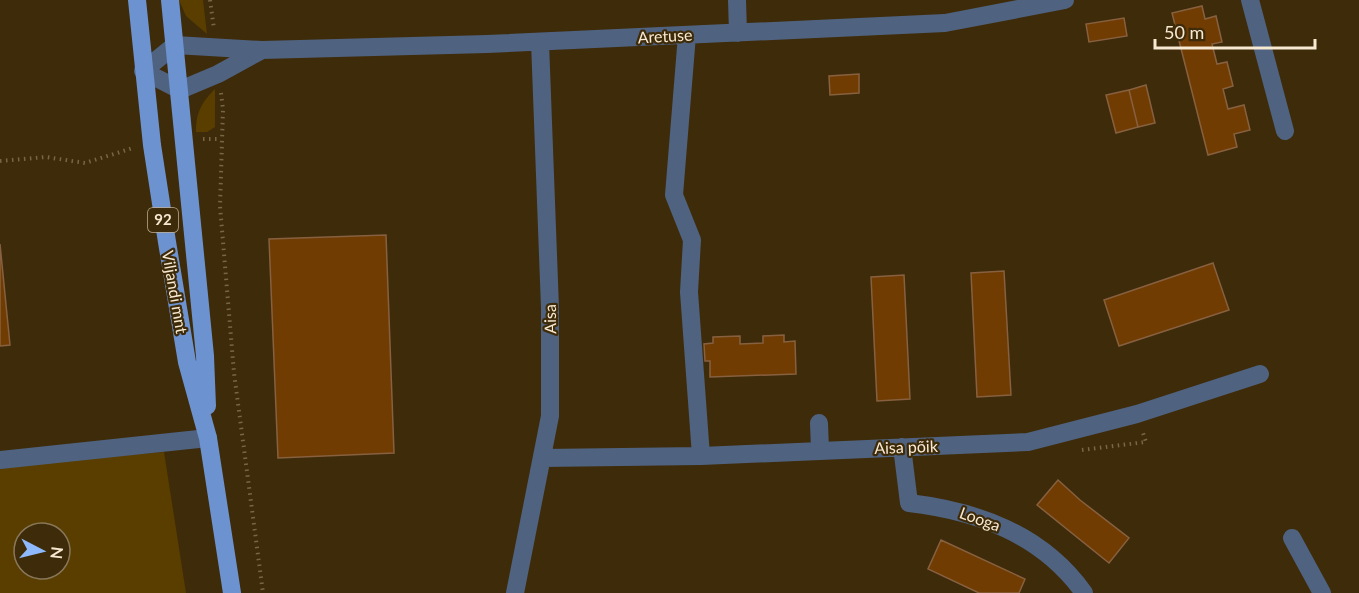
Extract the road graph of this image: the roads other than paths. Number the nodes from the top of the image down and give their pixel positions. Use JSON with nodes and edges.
{"nodes":[{"id":1,"x":137,"y":0,"type":"edge"},
{"id":2,"x":170,"y":0,"type":"edge"},
{"id":3,"x":737,"y":0,"type":"edge"},
{"id":4,"x":1065,"y":0,"type":"edge"},
{"id":5,"x":1250,"y":0,"type":"edge"},
{"id":6,"x":987,"y":8,"type":"edge"},
{"id":7,"x":738,"y":33,"type":"junction"},
{"id":8,"x":687,"y":35,"type":"junction"},
{"id":9,"x":540,"y":42,"type":"junction"},
{"id":10,"x":175,"y":45,"type":"junction"},
{"id":11,"x":262,"y":50,"type":"junction"},
{"id":12,"x":143,"y":71,"type":"junction"},
{"id":13,"x":180,"y":90,"type":"junction"},
{"id":14,"x":1285,"y":131,"type":"dead end"},
{"id":15,"x":1260,"y":374,"type":"dead end"},
{"id":16,"x":819,"y":423,"type":"dead end"},
{"id":17,"x":208,"y":438,"type":"junction"},
{"id":18,"x":902,"y":447,"type":"junction"},
{"id":19,"x":820,"y":450,"type":"junction"},
{"id":20,"x":701,"y":456,"type":"junction"},
{"id":21,"x":542,"y":458,"type":"junction"},
{"id":22,"x":0,"y":460,"type":"edge"},
{"id":23,"x":1292,"y":538,"type":"dead end"},
{"id":24,"x":232,"y":593,"type":"edge"},
{"id":25,"x":515,"y":593,"type":"edge"},
{"id":26,"x":1084,"y":593,"type":"edge"},
{"id":27,"x":1322,"y":593,"type":"edge"}],
"edges":[{"from":1,"to":12,"type":"main road","name":"Viljandi mnt","number":"92"},
{"from":2,"to":10,"type":"main road","name":"Viljandi mnt","number":"92"},
{"from":3,"to":7,"type":"street"},
{"from":4,"to":6,"type":"street","name":"Aretuse"},
{"from":5,"to":14,"type":"street"},
{"from":6,"to":7,"type":"street","name":"Aretuse"},
{"from":7,"to":8,"type":"street","name":"Aretuse"},
{"from":8,"to":9,"type":"street","name":"Aretuse"},
{"from":8,"to":20,"type":"street"},
{"from":9,"to":11,"type":"street","name":"Aretuse"},
{"from":9,"to":21,"type":"street","name":"Aisa"},
{"from":10,"to":11,"type":"street","name":"Aretuse"},
{"from":10,"to":12,"type":"street"},
{"from":10,"to":13,"type":"main road","name":"Viljandi mnt","number":"92"},
{"from":11,"to":13,"type":"street","name":"Aretuse"},
{"from":12,"to":13,"type":"street"},
{"from":12,"to":17,"type":"main road","name":"Viljandi mnt","number":"92"},
{"from":13,"to":17,"type":"main road","name":"Viljandi mnt","number":"92"},
{"from":15,"to":18,"type":"street","name":"Aisa põik"},
{"from":16,"to":19,"type":"street"},
{"from":17,"to":22,"type":"street"},
{"from":17,"to":24,"type":"main road","name":"Viljandi mnt","number":"92"},
{"from":18,"to":19,"type":"street","name":"Aisa põik"},
{"from":18,"to":26,"type":"street","name":"Looga"},
{"from":19,"to":20,"type":"street","name":"Aisa põik"},
{"from":20,"to":21,"type":"street","name":"Aisa põik"},
{"from":21,"to":25,"type":"street","name":"Aisa"},
{"from":23,"to":27,"type":"street"}]}
